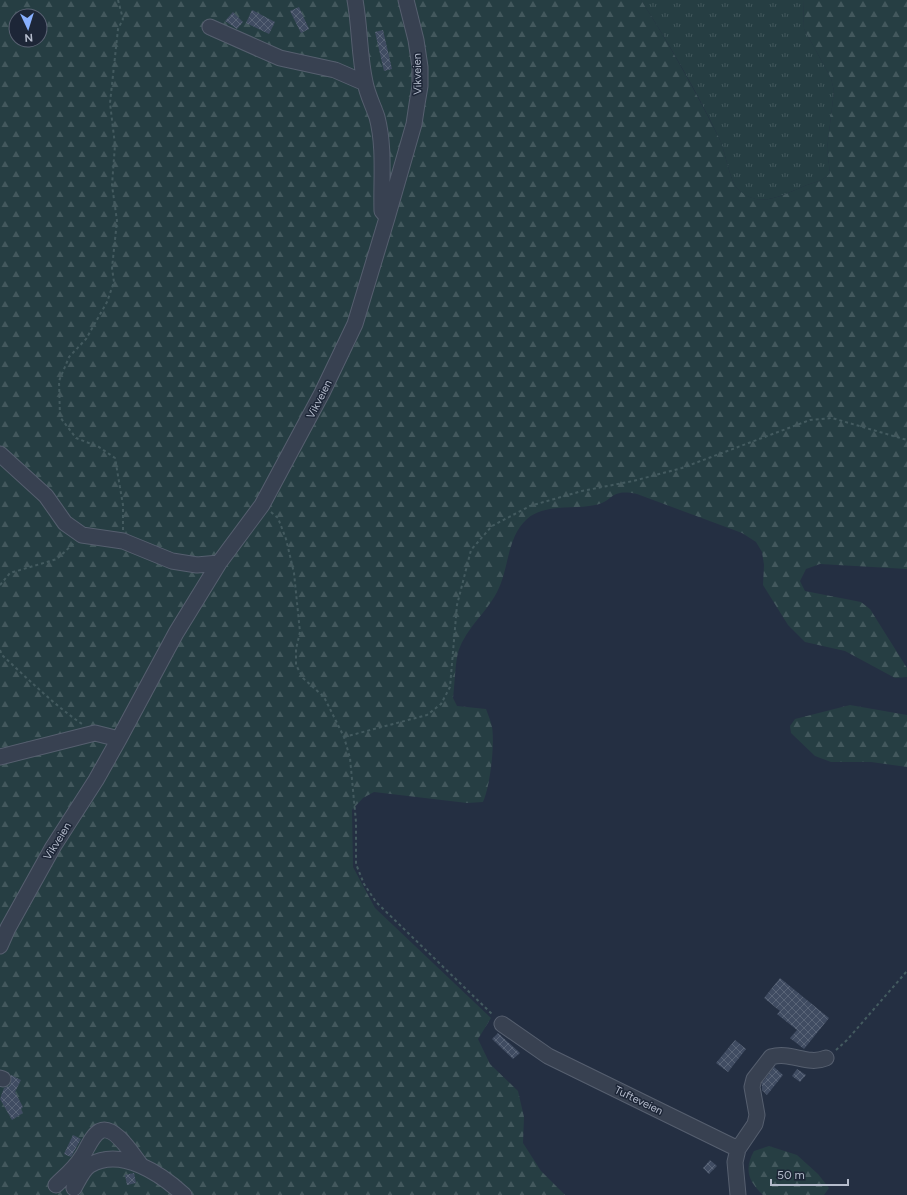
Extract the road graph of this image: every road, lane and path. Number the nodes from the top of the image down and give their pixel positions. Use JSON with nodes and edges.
{"nodes":[{"id":1,"x":118,"y":0,"type":"edge"},
{"id":2,"x":355,"y":0,"type":"edge"},
{"id":3,"x":406,"y":0,"type":"edge"},
{"id":4,"x":210,"y":27,"type":"dead end"},
{"id":5,"x":365,"y":83,"type":"junction"},
{"id":6,"x":387,"y":218,"type":"junction"},
{"id":7,"x":907,"y":440,"type":"edge"},
{"id":8,"x":0,"y":454,"type":"edge"},
{"id":9,"x":262,"y":505,"type":"junction"},
{"id":10,"x":82,"y":536,"type":"junction"},
{"id":11,"x":123,"y":541,"type":"junction"},
{"id":12,"x":219,"y":563,"type":"junction"},
{"id":13,"x":0,"y":585,"type":"edge"},
{"id":14,"x":0,"y":650,"type":"edge"},
{"id":15,"x":95,"y":733,"type":"junction"},
{"id":16,"x":344,"y":736,"type":"junction"},
{"id":17,"x":120,"y":739,"type":"junction"},
{"id":18,"x":0,"y":757,"type":"edge"},
{"id":19,"x":0,"y":946,"type":"edge"},
{"id":20,"x":907,"y":970,"type":"edge"},
{"id":21,"x":502,"y":1024,"type":"joint"},
{"id":22,"x":826,"y":1058,"type":"joint"},
{"id":23,"x":738,"y":1149,"type":"junction"},
{"id":24,"x":140,"y":1164,"type":"junction"},
{"id":25,"x":56,"y":1185,"type":"dead end"},
{"id":26,"x":74,"y":1188,"type":"dead end"},
{"id":27,"x":184,"y":1195,"type":"edge"},
{"id":28,"x":738,"y":1195,"type":"edge"}],
"edges":[{"from":1,"to":11,"type":"path"},
{"from":2,"to":5,"type":"street"},
{"from":3,"to":6,"type":"street","name":"Vikveien"},
{"from":4,"to":5,"type":"street"},
{"from":5,"to":6,"type":"street"},
{"from":6,"to":9,"type":"street","name":"Vikveien"},
{"from":7,"to":16,"type":"path"},
{"from":8,"to":10,"type":"street"},
{"from":9,"to":12,"type":"street","name":"Vikveien"},
{"from":9,"to":16,"type":"path"},
{"from":10,"to":11,"type":"street"},
{"from":10,"to":13,"type":"path"},
{"from":11,"to":12,"type":"street"},
{"from":12,"to":17,"type":"street","name":"Vikveien"},
{"from":14,"to":15,"type":"path"},
{"from":15,"to":17,"type":"street"},
{"from":15,"to":18,"type":"street"},
{"from":16,"to":21,"type":"path"},
{"from":17,"to":19,"type":"street","name":"Vikveien"},
{"from":20,"to":22,"type":"path"},
{"from":21,"to":23,"type":"street","name":"Tufteveien"},
{"from":22,"to":23,"type":"street"},
{"from":23,"to":28,"type":"street"},
{"from":24,"to":25,"type":"street"},
{"from":24,"to":26,"type":"street"},
{"from":24,"to":27,"type":"street"}]}
